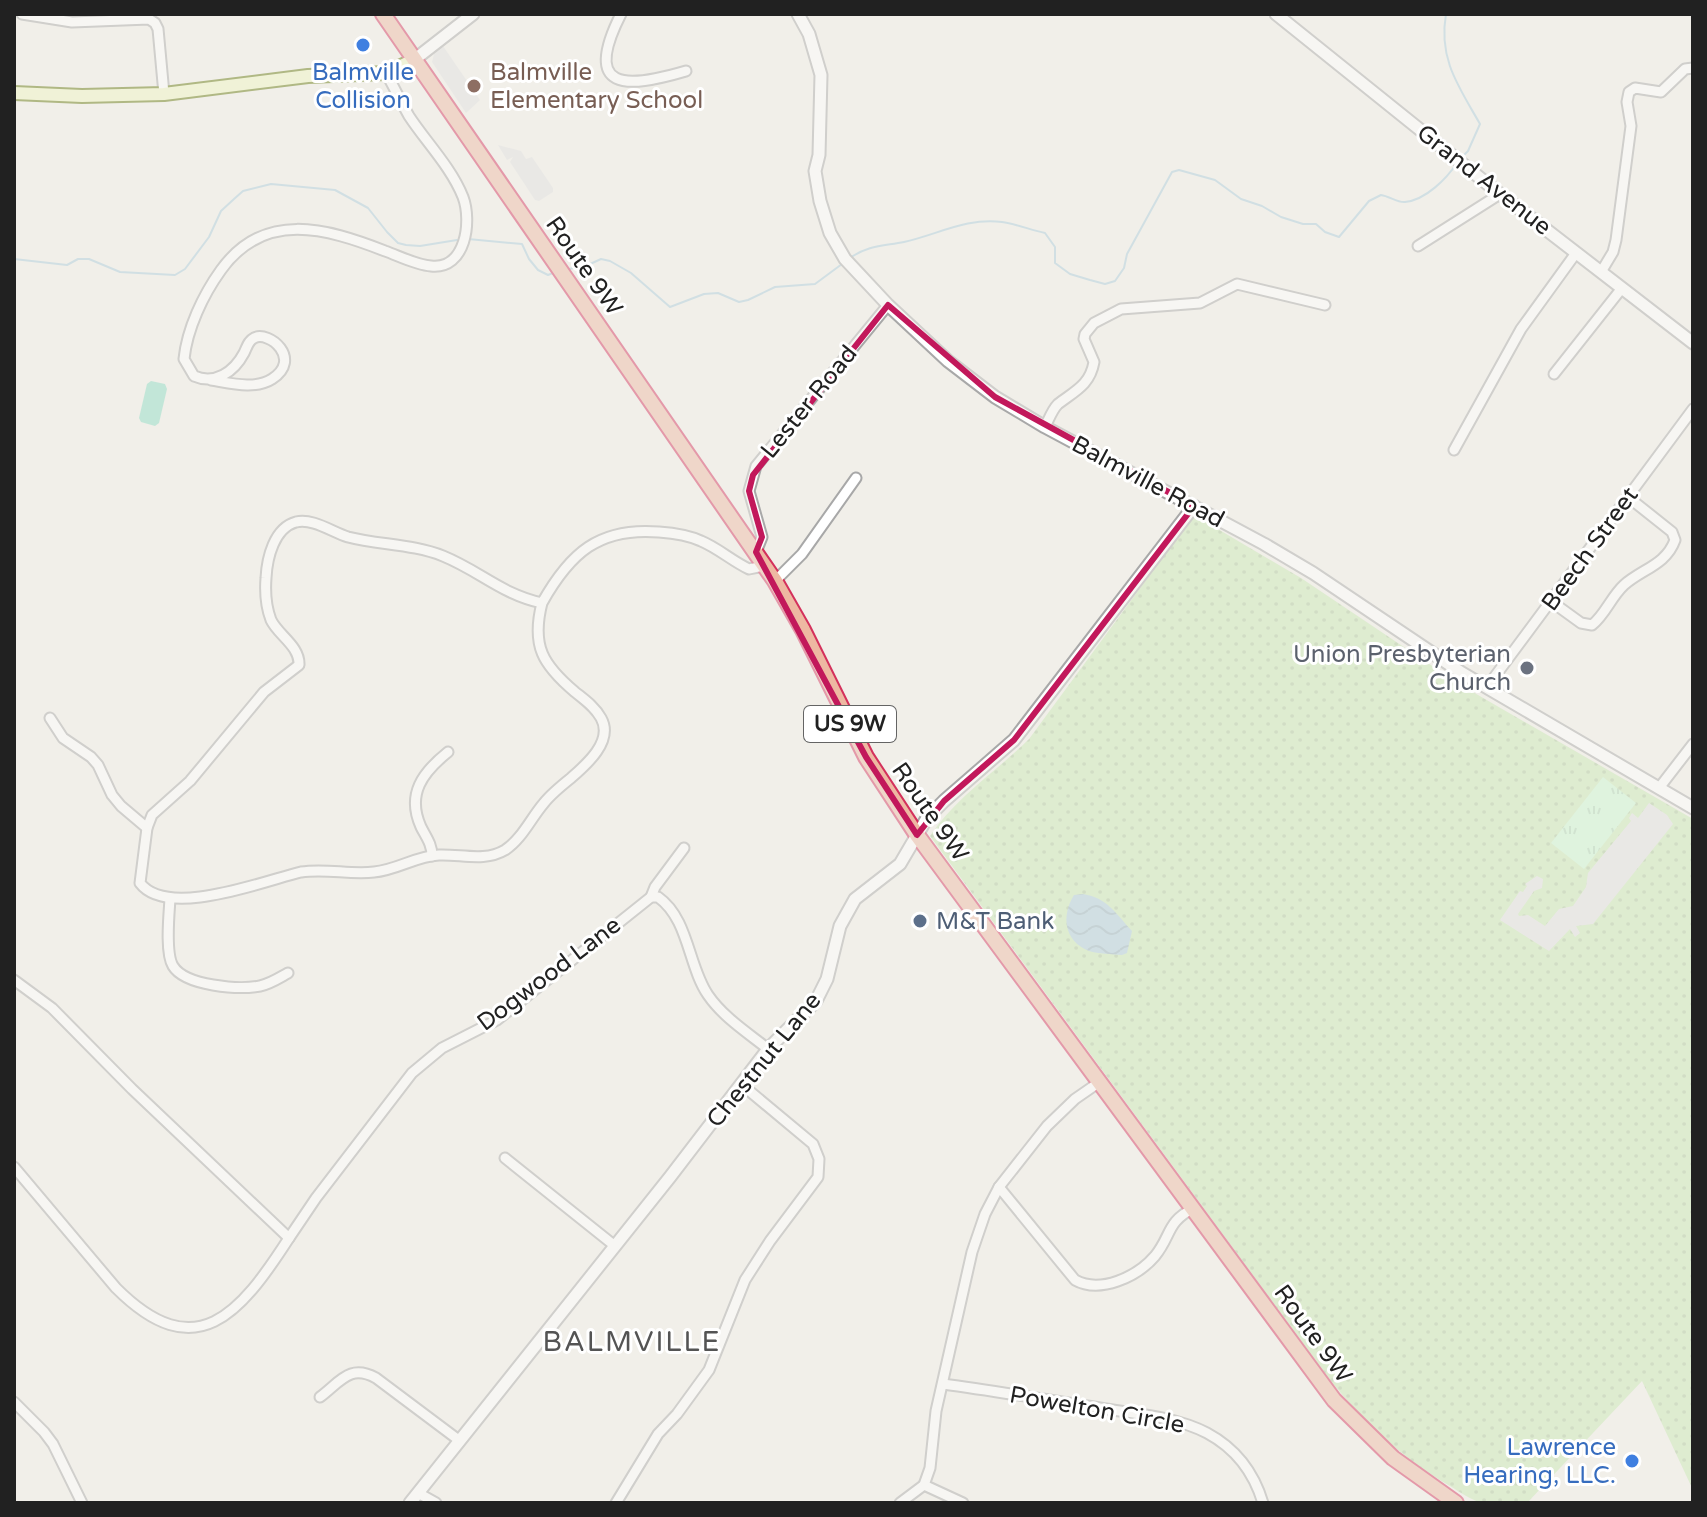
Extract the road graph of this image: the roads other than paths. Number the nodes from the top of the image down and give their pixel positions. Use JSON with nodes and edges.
{"nodes":[{"id":1,"x":22,"y":14,"type":"edge"},
{"id":2,"x":383,"y":14,"type":"edge"},
{"id":3,"x":473,"y":14,"type":"edge"},
{"id":4,"x":621,"y":14,"type":"edge"},
{"id":5,"x":798,"y":14,"type":"edge"},
{"id":6,"x":1276,"y":14,"type":"edge"},
{"id":7,"x":414,"y":60,"type":"junction"},
{"id":8,"x":1693,"y":68,"type":"edge"},
{"id":9,"x":686,"y":71,"type":"dead end"},
{"id":10,"x":386,"y":73,"type":"junction"},
{"id":11,"x":14,"y":93,"type":"edge"},
{"id":12,"x":164,"y":94,"type":"junction"},
{"id":13,"x":1500,"y":194,"type":"junction"},
{"id":14,"x":1418,"y":246,"type":"dead end"},
{"id":15,"x":1576,"y":253,"type":"junction"},
{"id":16,"x":1601,"y":272,"type":"junction"},
{"id":17,"x":1622,"y":288,"type":"junction"},
{"id":18,"x":888,"y":305,"type":"junction"},
{"id":19,"x":1325,"y":305,"type":"dead end"},
{"id":20,"x":1693,"y":343,"type":"edge"},
{"id":21,"x":1554,"y":374,"type":"dead end"},
{"id":22,"x":211,"y":380,"type":"junction"},
{"id":23,"x":1693,"y":409,"type":"edge"},
{"id":24,"x":1045,"y":427,"type":"junction"},
{"id":25,"x":1454,"y":450,"type":"dead end"},
{"id":26,"x":856,"y":478,"type":"dead end"},
{"id":27,"x":1628,"y":497,"type":"junction"},
{"id":28,"x":1194,"y":506,"type":"junction"},
{"id":29,"x":760,"y":559,"type":"junction"},
{"id":30,"x":775,"y":581,"type":"junction"},
{"id":31,"x":1552,"y":602,"type":"junction"},
{"id":32,"x":542,"y":603,"type":"junction"},
{"id":33,"x":1487,"y":687,"type":"junction"},
{"id":34,"x":50,"y":718,"type":"dead end"},
{"id":35,"x":1693,"y":744,"type":"edge"},
{"id":36,"x":448,"y":752,"type":"dead end"},
{"id":37,"x":1659,"y":788,"type":"junction"},
{"id":38,"x":1693,"y":808,"type":"edge"},
{"id":39,"x":147,"y":828,"type":"junction"},
{"id":40,"x":917,"y":835,"type":"junction"},
{"id":41,"x":684,"y":848,"type":"dead end"},
{"id":42,"x":432,"y":856,"type":"junction"},
{"id":43,"x":651,"y":897,"type":"junction"},
{"id":44,"x":170,"y":899,"type":"junction"},
{"id":45,"x":288,"y":973,"type":"dead end"},
{"id":46,"x":14,"y":980,"type":"edge"},
{"id":47,"x":768,"y":1049,"type":"junction"},
{"id":48,"x":1101,"y":1081,"type":"junction"},
{"id":49,"x":741,"y":1084,"type":"junction"},
{"id":50,"x":505,"y":1158,"type":"dead end"},
{"id":51,"x":14,"y":1167,"type":"edge"},
{"id":52,"x":999,"y":1187,"type":"junction"},
{"id":53,"x":1194,"y":1208,"type":"junction"},
{"id":54,"x":289,"y":1238,"type":"junction"},
{"id":55,"x":615,"y":1246,"type":"junction"},
{"id":56,"x":943,"y":1384,"type":"junction"},
{"id":57,"x":320,"y":1397,"type":"dead end"},
{"id":58,"x":14,"y":1402,"type":"edge"},
{"id":59,"x":460,"y":1441,"type":"junction"},
{"id":60,"x":924,"y":1485,"type":"junction"},
{"id":61,"x":418,"y":1493,"type":"junction"},
{"id":62,"x":82,"y":1503,"type":"edge"},
{"id":63,"x":410,"y":1503,"type":"edge"},
{"id":64,"x":436,"y":1503,"type":"edge"},
{"id":65,"x":616,"y":1503,"type":"edge"},
{"id":66,"x":900,"y":1503,"type":"edge"},
{"id":67,"x":963,"y":1503,"type":"edge"},
{"id":68,"x":1263,"y":1503,"type":"edge"},
{"id":69,"x":1456,"y":1503,"type":"edge"}],
"edges":[{"from":1,"to":12,"type":"street"},
{"from":2,"to":7,"type":"highway","name":"Route 9W","number":"US 9W"},
{"from":3,"to":7,"type":"street"},
{"from":4,"to":9,"type":"street"},
{"from":5,"to":18,"type":"street","name":"Balmville Road"},
{"from":6,"to":13,"type":"street","name":"Grand Avenue"},
{"from":7,"to":10,"type":"main road"},
{"from":7,"to":29,"type":"highway","name":"Route 9W","number":"US 9W"},
{"from":8,"to":16,"type":"street"},
{"from":10,"to":12,"type":"main road"},
{"from":10,"to":22,"type":"street"},
{"from":11,"to":12,"type":"main road"},
{"from":13,"to":14,"type":"street"},
{"from":13,"to":15,"type":"street","name":"Grand Avenue"},
{"from":15,"to":16,"type":"street","name":"Grand Avenue"},
{"from":15,"to":25,"type":"street"},
{"from":16,"to":17,"type":"street","name":"Grand Avenue"},
{"from":17,"to":20,"type":"street","name":"Grand Avenue"},
{"from":17,"to":21,"type":"street"},
{"from":18,"to":24,"type":"street","name":"Balmville Road"},
{"from":18,"to":29,"type":"street","name":"Lester Road"},
{"from":19,"to":24,"type":"street"},
{"from":22,"to":22,"type":"street"},
{"from":23,"to":27,"type":"street","name":"Beech Street"},
{"from":24,"to":28,"type":"street","name":"Balmville Road"},
{"from":26,"to":30,"type":"street"},
{"from":27,"to":31,"type":"street","name":"Beech Street"},
{"from":27,"to":31,"type":"street"},
{"from":28,"to":33,"type":"street","name":"Balmville Road"},
{"from":28,"to":40,"type":"street","name":"Chestnut Lane"},
{"from":29,"to":30,"type":"highway","name":"Route 9W","number":"US 9W"},
{"from":29,"to":32,"type":"street"},
{"from":30,"to":40,"type":"highway","name":"Route 9W","number":"US 9W"},
{"from":31,"to":33,"type":"street","name":"Beech Street"},
{"from":32,"to":39,"type":"street"},
{"from":32,"to":42,"type":"street"},
{"from":33,"to":37,"type":"street","name":"Balmville Road"},
{"from":34,"to":39,"type":"street"},
{"from":35,"to":37,"type":"street"},
{"from":36,"to":42,"type":"street"},
{"from":37,"to":38,"type":"street","name":"Balmville Road"},
{"from":39,"to":44,"type":"street"},
{"from":40,"to":47,"type":"street","name":"Chestnut Lane"},
{"from":40,"to":48,"type":"highway","name":"Route 9W","number":"US 9W"},
{"from":41,"to":43,"type":"street","name":"Dogwood Lane"},
{"from":42,"to":44,"type":"street"},
{"from":43,"to":47,"type":"street"},
{"from":43,"to":54,"type":"street","name":"Dogwood Lane"},
{"from":44,"to":45,"type":"street"},
{"from":46,"to":54,"type":"street"},
{"from":47,"to":49,"type":"street","name":"Chestnut Lane"},
{"from":48,"to":52,"type":"street"},
{"from":48,"to":53,"type":"highway","name":"Route 9W","number":"US 9W"},
{"from":49,"to":55,"type":"street","name":"Chestnut Lane"},
{"from":49,"to":65,"type":"street"},
{"from":50,"to":55,"type":"street"},
{"from":51,"to":54,"type":"street","name":"Dogwood Lane"},
{"from":52,"to":53,"type":"street"},
{"from":52,"to":56,"type":"street"},
{"from":53,"to":69,"type":"highway","name":"Route 9W","number":"US 9W"},
{"from":55,"to":59,"type":"street","name":"Chestnut Lane"},
{"from":56,"to":60,"type":"street"},
{"from":56,"to":68,"type":"street","name":"Powelton Circle"},
{"from":57,"to":59,"type":"street"},
{"from":58,"to":62,"type":"street"},
{"from":59,"to":61,"type":"street","name":"Chestnut Lane"},
{"from":60,"to":66,"type":"street"},
{"from":60,"to":67,"type":"street"},
{"from":61,"to":63,"type":"street","name":"Chestnut Lane"},
{"from":61,"to":64,"type":"street"}]}
